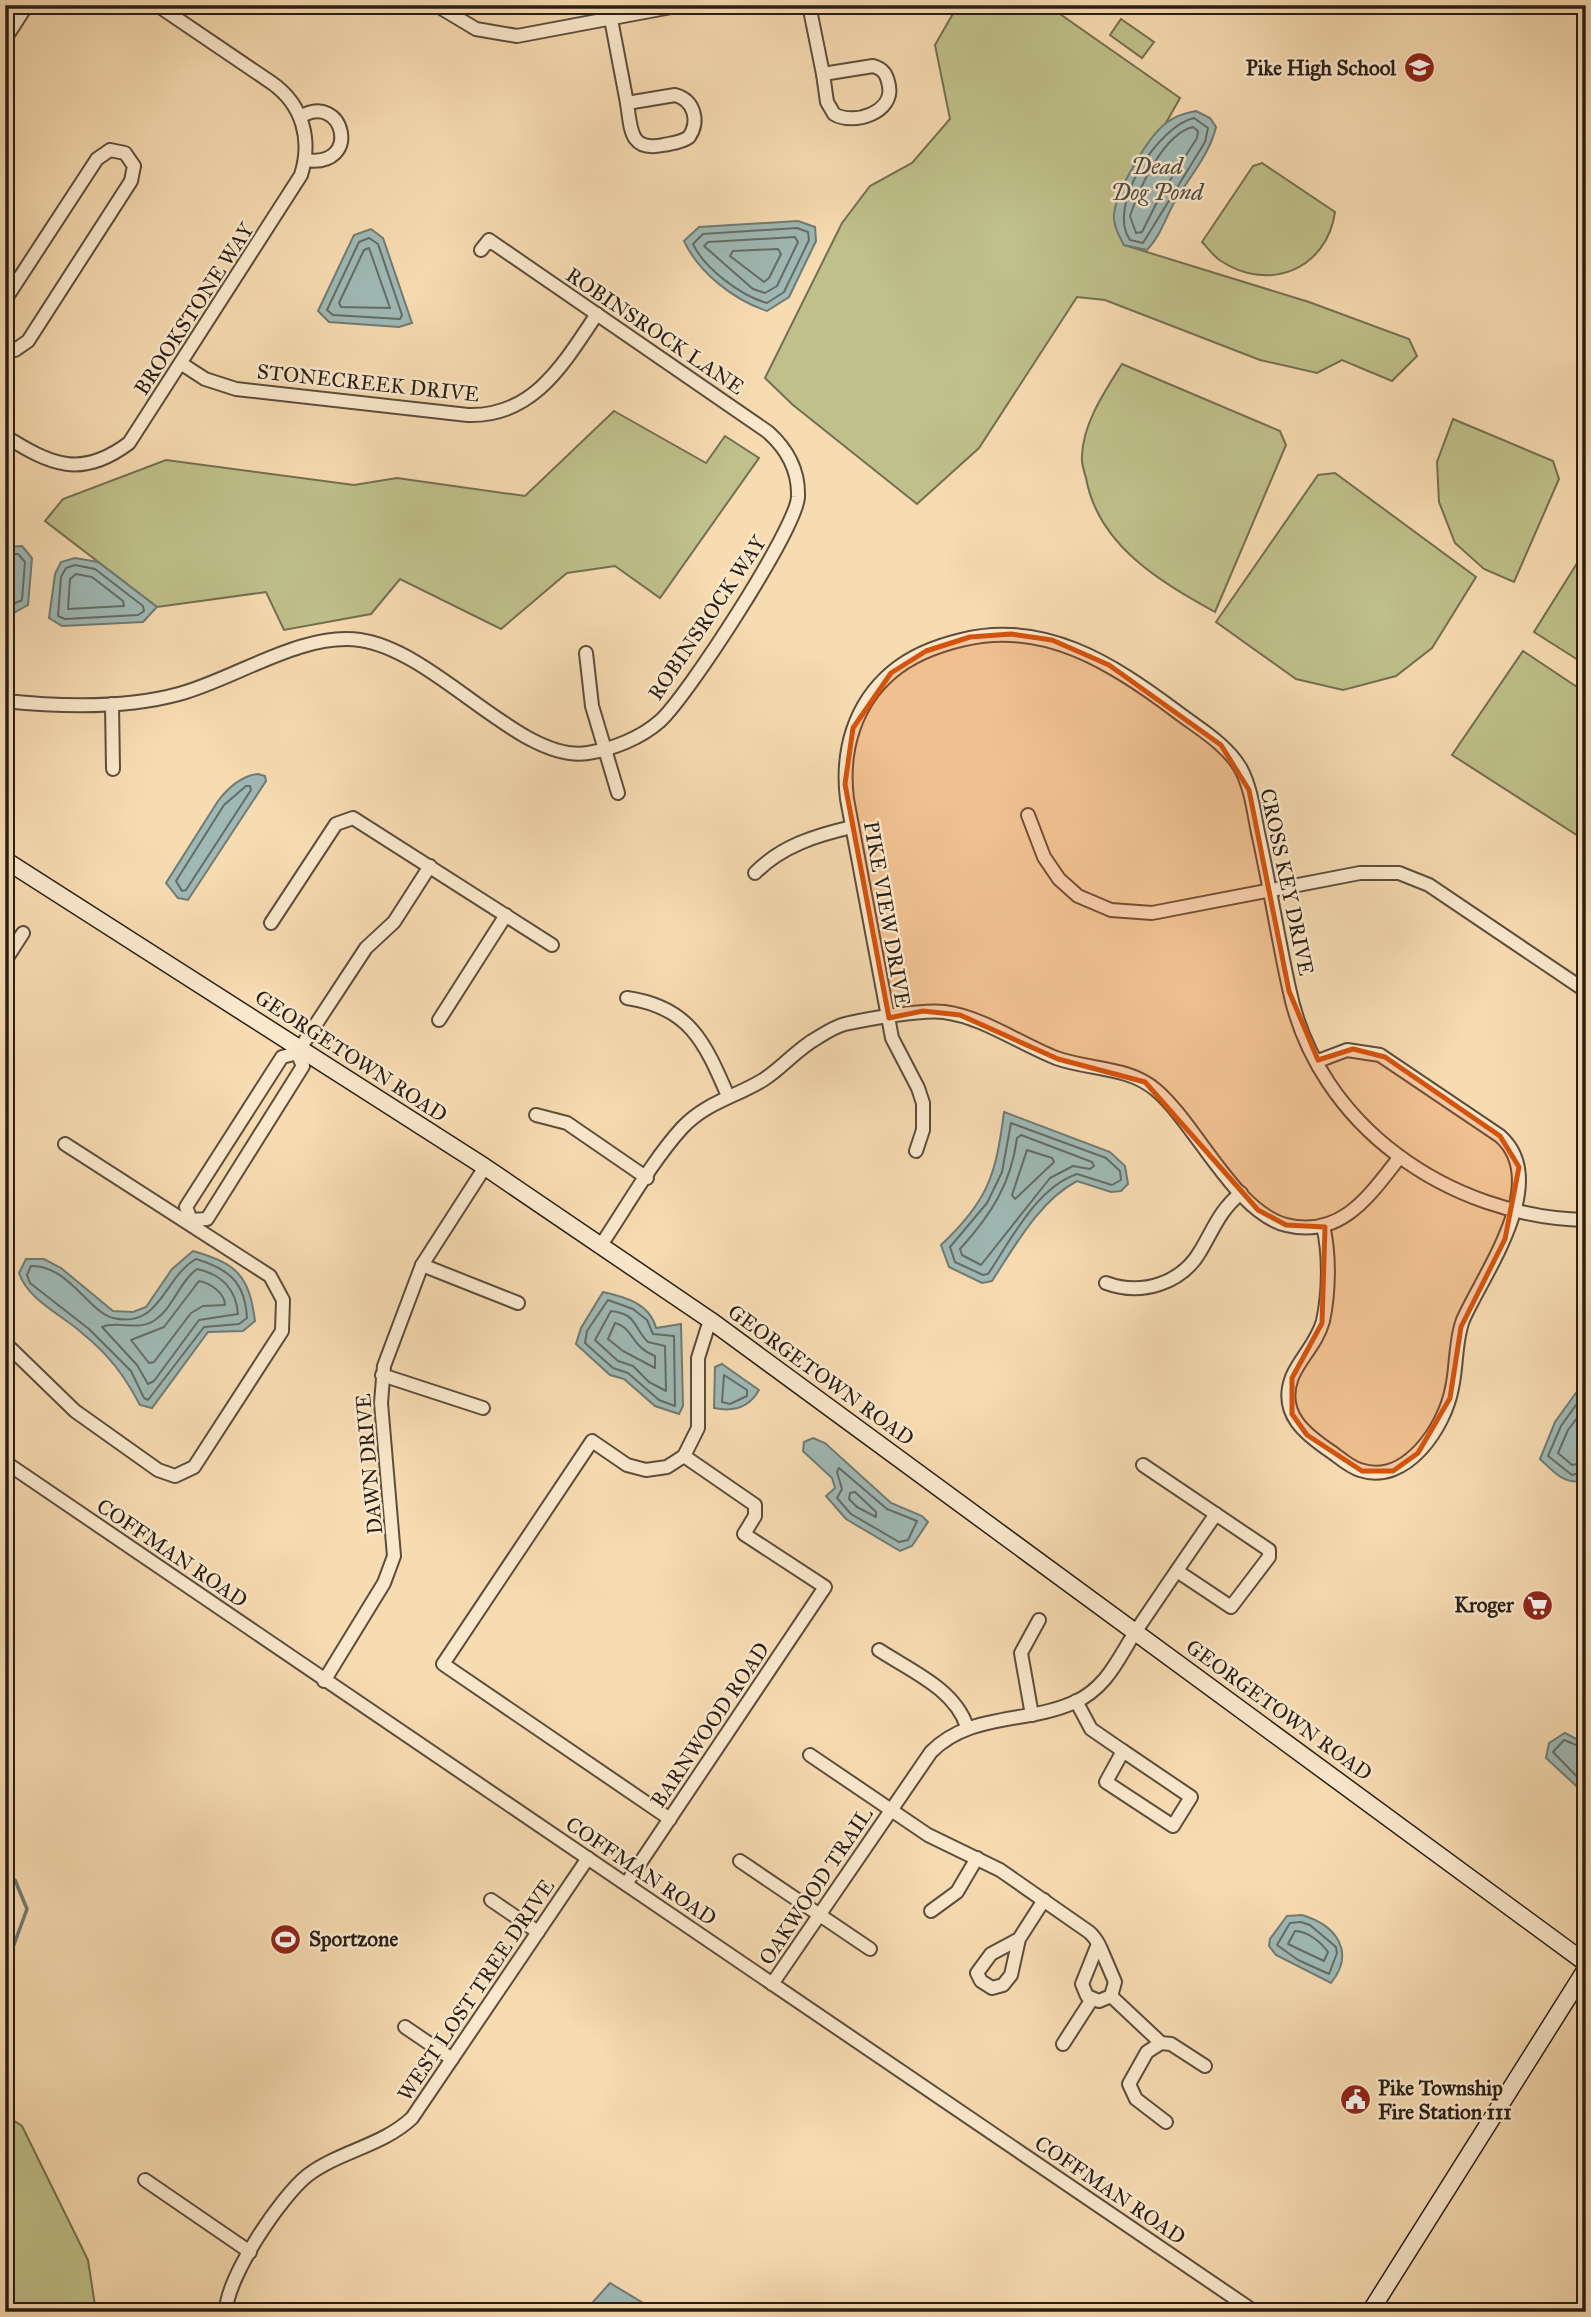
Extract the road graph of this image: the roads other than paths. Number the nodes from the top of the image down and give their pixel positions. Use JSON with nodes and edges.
{"nodes":[{"id":1,"x":27,"y":5,"type":"edge"},
{"id":2,"x":157,"y":5,"type":"edge"},
{"id":3,"x":436,"y":5,"type":"edge"},
{"id":4,"x":682,"y":5,"type":"edge"},
{"id":5,"x":809,"y":5,"type":"edge"},
{"id":6,"x":611,"y":19,"type":"junction"},
{"id":7,"x":5,"y":39,"type":"edge"},
{"id":8,"x":823,"y":74,"type":"junction"},
{"id":9,"x":627,"y":103,"type":"junction"},
{"id":10,"x":300,"y":117,"type":"junction"},
{"id":11,"x":305,"y":160,"type":"junction"},
{"id":12,"x":481,"y":250,"type":"dead end"},
{"id":13,"x":5,"y":300,"type":"edge"},
{"id":14,"x":597,"y":314,"type":"junction"},
{"id":15,"x":5,"y":350,"type":"edge"},
{"id":16,"x":181,"y":364,"type":"junction"},
{"id":17,"x":5,"y":436,"type":"edge"},
{"id":18,"x":796,"y":475,"type":"joint"},
{"id":19,"x":586,"y":653,"type":"dead end"},
{"id":20,"x":901,"y":666,"type":"joint"},
{"id":21,"x":5,"y":701,"type":"edge"},
{"id":22,"x":112,"y":704,"type":"junction"},
{"id":23,"x":603,"y":749,"type":"junction"},
{"id":24,"x":113,"y":769,"type":"dead end"},
{"id":25,"x":618,"y":793,"type":"dead end"},
{"id":26,"x":1028,"y":815,"type":"dead end"},
{"id":27,"x":852,"y":827,"type":"junction"},
{"id":28,"x":5,"y":860,"type":"edge"},
{"id":29,"x":430,"y":866,"type":"junction"},
{"id":30,"x":755,"y":873,"type":"dead end"},
{"id":31,"x":1271,"y":891,"type":"junction"},
{"id":32,"x":506,"y":915,"type":"junction"},
{"id":33,"x":271,"y":923,"type":"dead end"},
{"id":34,"x":23,"y":933,"type":"dead end"},
{"id":35,"x":552,"y":945,"type":"dead end"},
{"id":36,"x":5,"y":961,"type":"edge"},
{"id":37,"x":1586,"y":991,"type":"edge"},
{"id":38,"x":627,"y":998,"type":"dead end"},
{"id":39,"x":889,"y":1018,"type":"junction"},
{"id":40,"x":439,"y":1020,"type":"dead end"},
{"id":41,"x":298,"y":1051,"type":"junction"},
{"id":42,"x":1318,"y":1060,"type":"junction"},
{"id":43,"x":728,"y":1096,"type":"junction"},
{"id":44,"x":536,"y":1115,"type":"dead end"},
{"id":45,"x":65,"y":1144,"type":"dead end"},
{"id":46,"x":916,"y":1151,"type":"dead end"},
{"id":47,"x":1399,"y":1158,"type":"junction"},
{"id":48,"x":485,"y":1167,"type":"junction"},
{"id":49,"x":647,"y":1178,"type":"junction"},
{"id":50,"x":1241,"y":1193,"type":"junction"},
{"id":51,"x":1512,"y":1210,"type":"junction"},
{"id":52,"x":1586,"y":1220,"type":"edge"},
{"id":53,"x":189,"y":1222,"type":"junction"},
{"id":54,"x":1323,"y":1226,"type":"junction"},
{"id":55,"x":601,"y":1245,"type":"junction"},
{"id":56,"x":422,"y":1265,"type":"junction"},
{"id":57,"x":1106,"y":1283,"type":"dead end"},
{"id":58,"x":518,"y":1303,"type":"dead end"},
{"id":59,"x":710,"y":1320,"type":"junction"},
{"id":60,"x":5,"y":1343,"type":"edge"},
{"id":61,"x":382,"y":1375,"type":"junction"},
{"id":62,"x":483,"y":1408,"type":"dead end"},
{"id":63,"x":684,"y":1456,"type":"junction"},
{"id":64,"x":5,"y":1462,"type":"edge"},
{"id":65,"x":1143,"y":1465,"type":"dead end"},
{"id":66,"x":1216,"y":1514,"type":"junction"},
{"id":67,"x":1177,"y":1570,"type":"junction"},
{"id":68,"x":1040,"y":1620,"type":"dead end"},
{"id":69,"x":1135,"y":1631,"type":"junction"},
{"id":70,"x":879,"y":1650,"type":"dead end"},
{"id":71,"x":324,"y":1681,"type":"junction"},
{"id":72,"x":1076,"y":1702,"type":"junction"},
{"id":73,"x":1032,"y":1714,"type":"junction"},
{"id":74,"x":967,"y":1727,"type":"junction"},
{"id":75,"x":1123,"y":1751,"type":"junction"},
{"id":76,"x":810,"y":1755,"type":"dead end"},
{"id":77,"x":891,"y":1810,"type":"junction"},
{"id":78,"x":670,"y":1819,"type":"junction"},
{"id":79,"x":588,"y":1858,"type":"junction"},
{"id":80,"x":977,"y":1858,"type":"junction"},
{"id":81,"x":740,"y":1861,"type":"dead end"},
{"id":82,"x":626,"y":1884,"type":"junction"},
{"id":83,"x":491,"y":1900,"type":"dead end"},
{"id":84,"x":1044,"y":1900,"type":"junction"},
{"id":85,"x":931,"y":1911,"type":"dead end"},
{"id":86,"x":819,"y":1914,"type":"junction"},
{"id":87,"x":538,"y":1932,"type":"junction"},
{"id":88,"x":1019,"y":1939,"type":"dead end"},
{"id":89,"x":1098,"y":1944,"type":"junction"},
{"id":90,"x":870,"y":1949,"type":"dead end"},
{"id":91,"x":1586,"y":1962,"type":"edge"},
{"id":92,"x":1586,"y":1969,"type":"edge"},
{"id":93,"x":772,"y":1984,"type":"junction"},
{"id":94,"x":1111,"y":1996,"type":"junction"},
{"id":95,"x":1092,"y":1999,"type":"junction"},
{"id":96,"x":405,"y":2027,"type":"dead end"},
{"id":97,"x":1161,"y":2043,"type":"junction"},
{"id":98,"x":1063,"y":2045,"type":"dead end"},
{"id":99,"x":452,"y":2059,"type":"junction"},
{"id":100,"x":1205,"y":2067,"type":"dead end"},
{"id":101,"x":1166,"y":2122,"type":"dead end"},
{"id":102,"x":145,"y":2180,"type":"dead end"},
{"id":103,"x":250,"y":2252,"type":"junction"},
{"id":104,"x":226,"y":2312,"type":"edge"},
{"id":105,"x":1255,"y":2312,"type":"edge"},
{"id":106,"x":1370,"y":2312,"type":"edge"}],
"edges":[{"from":1,"to":7,"type":"street"},
{"from":2,"to":10,"type":"street"},
{"from":3,"to":6,"type":"street"},
{"from":4,"to":6,"type":"street"},
{"from":5,"to":8,"type":"street"},
{"from":6,"to":9,"type":"street"},
{"from":8,"to":8,"type":"street"},
{"from":9,"to":9,"type":"street"},
{"from":10,"to":11,"type":"street","name":"BROOKSTONE WAY"},
{"from":10,"to":11,"type":"street"},
{"from":11,"to":16,"type":"street","name":"BROOKSTONE WAY"},
{"from":12,"to":14,"type":"street","name":"ROBINSROCK LANE"},
{"from":13,"to":15,"type":"street"},
{"from":14,"to":16,"type":"street","name":"STONECREEK DRIVE"},
{"from":14,"to":18,"type":"street","name":"ROBINSROCK LANE"},
{"from":16,"to":17,"type":"street","name":"BROOKSTONE WAY"},
{"from":18,"to":23,"type":"street","name":"ROBINSROCK WAY"},
{"from":19,"to":23,"type":"street"},
{"from":20,"to":27,"type":"street","name":"PIKE VIEW DRIVE"},
{"from":20,"to":31,"type":"street","name":"CROSS KEY DRIVE"},
{"from":21,"to":22,"type":"street","name":"ROBINSROCK WAY"},
{"from":22,"to":23,"type":"street","name":"ROBINSROCK WAY"},
{"from":22,"to":24,"type":"street"},
{"from":23,"to":25,"type":"street"},
{"from":26,"to":31,"type":"street"},
{"from":27,"to":30,"type":"street"},
{"from":27,"to":39,"type":"street","name":"PIKE VIEW DRIVE"},
{"from":28,"to":41,"type":"main road","name":"GEORGETOWN ROAD"},
{"from":29,"to":32,"type":"street"},
{"from":29,"to":33,"type":"street"},
{"from":29,"to":41,"type":"street"},
{"from":31,"to":37,"type":"street"},
{"from":31,"to":42,"type":"street","name":"CROSS KEY DRIVE"},
{"from":32,"to":35,"type":"street"},
{"from":32,"to":40,"type":"street"},
{"from":34,"to":36,"type":"street"},
{"from":38,"to":43,"type":"street"},
{"from":39,"to":43,"type":"street","name":"PIKE VIEW DRIVE"},
{"from":39,"to":46,"type":"street"},
{"from":39,"to":50,"type":"street"},
{"from":41,"to":48,"type":"main road","name":"GEORGETOWN ROAD"},
{"from":41,"to":53,"type":"street"},
{"from":41,"to":53,"type":"street"},
{"from":42,"to":47,"type":"street","name":"CROSS KEY DRIVE"},
{"from":42,"to":51,"type":"street"},
{"from":43,"to":49,"type":"street","name":"PIKE VIEW DRIVE"},
{"from":44,"to":49,"type":"street"},
{"from":45,"to":53,"type":"street"},
{"from":47,"to":51,"type":"street","name":"CROSS KEY DRIVE"},
{"from":47,"to":54,"type":"street"},
{"from":48,"to":55,"type":"main road","name":"GEORGETOWN ROAD"},
{"from":48,"to":56,"type":"street","name":"DAWN DRIVE"},
{"from":49,"to":55,"type":"street","name":"PIKE VIEW DRIVE"},
{"from":50,"to":54,"type":"street"},
{"from":50,"to":57,"type":"street"},
{"from":51,"to":52,"type":"street","name":"CROSS KEY DRIVE"},
{"from":51,"to":54,"type":"street"},
{"from":53,"to":60,"type":"street"},
{"from":55,"to":59,"type":"main road","name":"GEORGETOWN ROAD"},
{"from":56,"to":58,"type":"street"},
{"from":56,"to":61,"type":"street","name":"DAWN DRIVE"},
{"from":59,"to":63,"type":"street"},
{"from":59,"to":69,"type":"main road","name":"GEORGETOWN ROAD"},
{"from":61,"to":62,"type":"street"},
{"from":61,"to":71,"type":"street","name":"DAWN DRIVE"},
{"from":63,"to":78,"type":"street","name":"BARNWOOD ROAD"},
{"from":63,"to":78,"type":"street"},
{"from":64,"to":71,"type":"street","name":"COFFMAN ROAD"},
{"from":65,"to":66,"type":"street"},
{"from":66,"to":67,"type":"street","name":"OAKWOOD TRAIL"},
{"from":66,"to":67,"type":"street"},
{"from":67,"to":69,"type":"street","name":"OAKWOOD TRAIL"},
{"from":68,"to":73,"type":"street"},
{"from":69,"to":72,"type":"street","name":"OAKWOOD TRAIL"},
{"from":69,"to":91,"type":"main road","name":"GEORGETOWN ROAD"},
{"from":70,"to":74,"type":"street"},
{"from":71,"to":79,"type":"street","name":"COFFMAN ROAD"},
{"from":72,"to":73,"type":"street","name":"OAKWOOD TRAIL"},
{"from":72,"to":75,"type":"street"},
{"from":73,"to":74,"type":"street","name":"OAKWOOD TRAIL"},
{"from":74,"to":77,"type":"street","name":"OAKWOOD TRAIL"},
{"from":75,"to":75,"type":"street"},
{"from":76,"to":77,"type":"street","name":"OAKWOOD TRAIL"},
{"from":77,"to":80,"type":"street"},
{"from":77,"to":86,"type":"street","name":"OAKWOOD TRAIL"},
{"from":78,"to":82,"type":"street","name":"BARNWOOD ROAD"},
{"from":79,"to":82,"type":"street","name":"COFFMAN ROAD"},
{"from":79,"to":87,"type":"street","name":"WEST LOST TREE DRIVE"},
{"from":80,"to":84,"type":"street"},
{"from":80,"to":85,"type":"street"},
{"from":81,"to":86,"type":"street"},
{"from":82,"to":93,"type":"street","name":"COFFMAN ROAD"},
{"from":83,"to":87,"type":"street"},
{"from":84,"to":88,"type":"street"},
{"from":84,"to":89,"type":"street"},
{"from":86,"to":90,"type":"street"},
{"from":86,"to":93,"type":"street","name":"OAKWOOD TRAIL"},
{"from":87,"to":99,"type":"street","name":"WEST LOST TREE DRIVE"},
{"from":89,"to":94,"type":"street"},
{"from":89,"to":95,"type":"street"},
{"from":92,"to":106,"type":"main road"},
{"from":93,"to":105,"type":"street","name":"COFFMAN ROAD"},
{"from":94,"to":95,"type":"street"},
{"from":94,"to":97,"type":"street"},
{"from":95,"to":98,"type":"street"},
{"from":96,"to":99,"type":"street"},
{"from":97,"to":100,"type":"street"},
{"from":97,"to":101,"type":"street"},
{"from":99,"to":103,"type":"street","name":"WEST LOST TREE DRIVE"},
{"from":102,"to":103,"type":"street"},
{"from":103,"to":104,"type":"street","name":"WEST LOST TREE DRIVE"}]}
